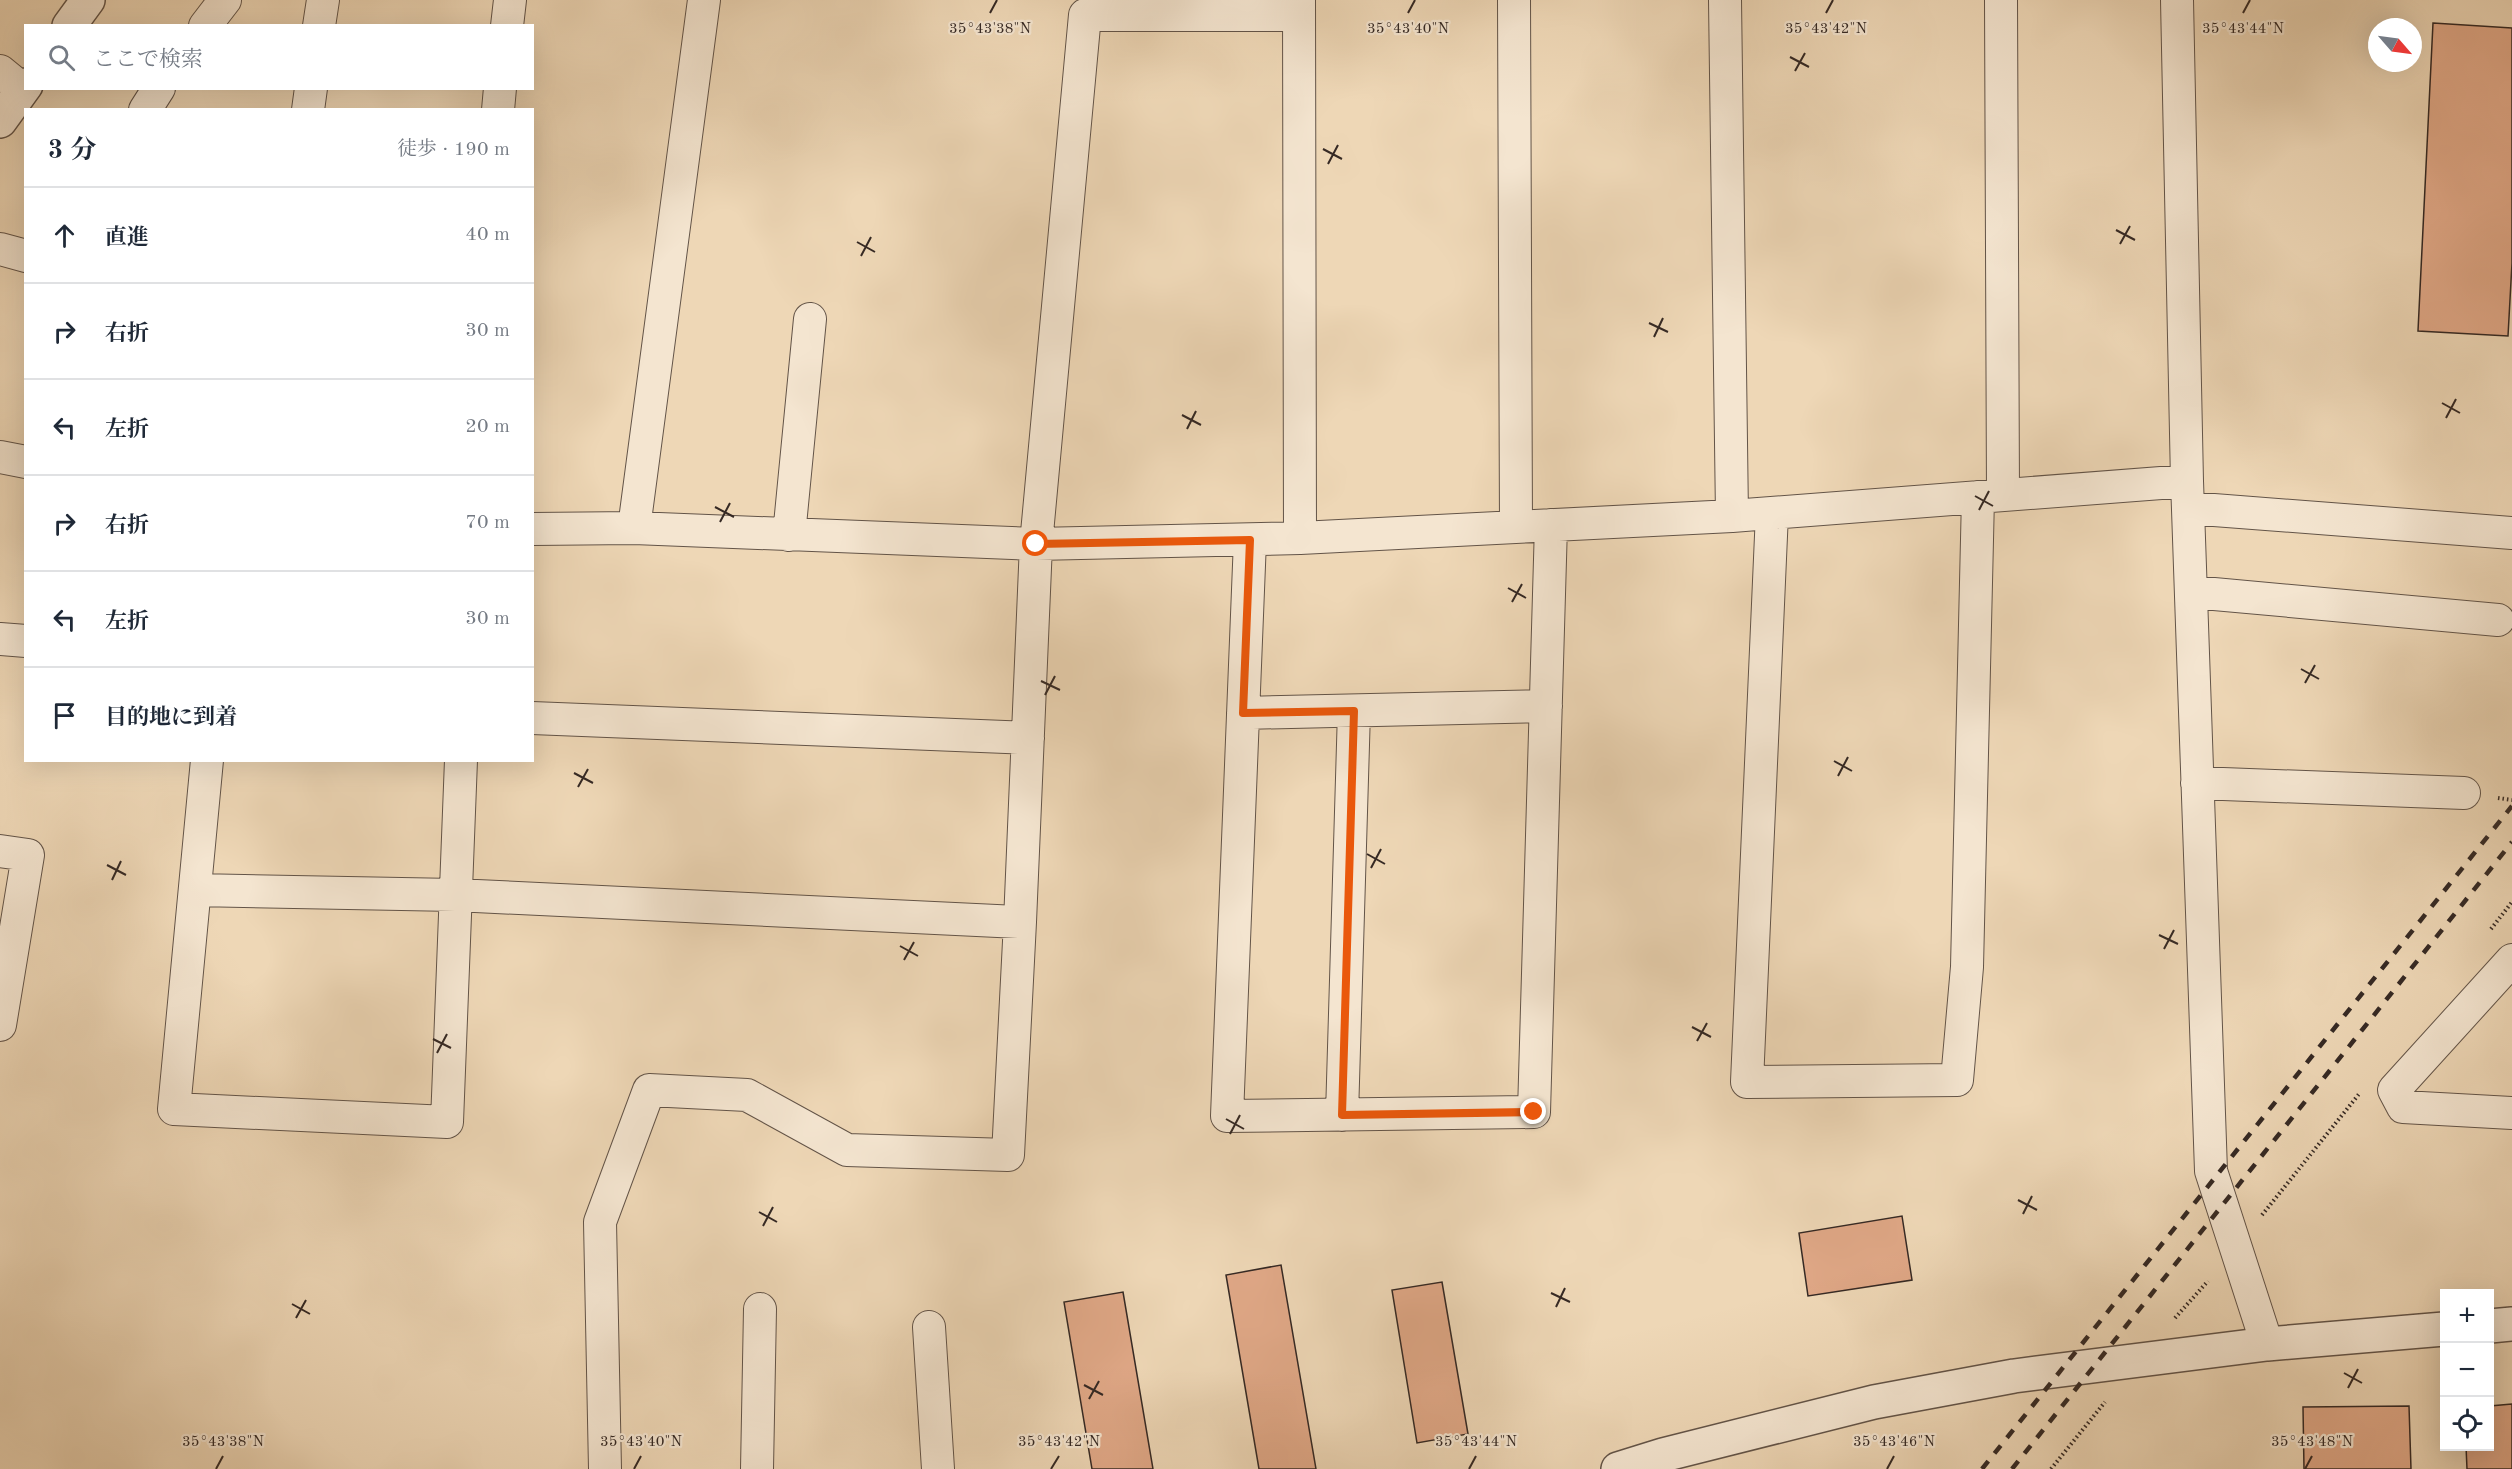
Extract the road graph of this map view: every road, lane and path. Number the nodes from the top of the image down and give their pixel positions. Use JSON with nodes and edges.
{"nodes":[{"id":1,"x":88,"y":0,"type":"edge"},
{"id":2,"x":225,"y":0,"type":"edge"},
{"id":3,"x":323,"y":0,"type":"edge"},
{"id":4,"x":510,"y":0,"type":"edge"},
{"id":5,"x":704,"y":0,"type":"edge"},
{"id":6,"x":1514,"y":0,"type":"edge"},
{"id":7,"x":1725,"y":0,"type":"edge"},
{"id":8,"x":2001,"y":0,"type":"edge"},
{"id":9,"x":2177,"y":0,"type":"edge"},
{"id":10,"x":1299,"y":8,"type":"edge"},
{"id":11,"x":70,"y":24,"type":"edge"},
{"id":12,"x":207,"y":24,"type":"edge"},
{"id":13,"x":319,"y":24,"type":"edge"},
{"id":14,"x":507,"y":24,"type":"edge"},
{"id":15,"x":16,"y":82,"type":"edge"},
{"id":16,"x":158,"y":90,"type":"edge"},
{"id":17,"x":311,"y":90,"type":"edge"},
{"id":18,"x":500,"y":90,"type":"edge"},
{"id":19,"x":146,"y":108,"type":"edge"},
{"id":20,"x":308,"y":108,"type":"edge"},
{"id":21,"x":498,"y":108,"type":"edge"},
{"id":22,"x":0,"y":121,"type":"edge"},
{"id":23,"x":0,"y":249,"type":"edge"},
{"id":24,"x":24,"y":255,"type":"edge"},
{"id":25,"x":810,"y":320,"type":"dead end"},
{"id":26,"x":0,"y":457,"type":"edge"},
{"id":27,"x":24,"y":462,"type":"edge"},
{"id":28,"x":2187,"y":494,"type":"junction"},
{"id":29,"x":1990,"y":496,"type":"junction"},
{"id":30,"x":1772,"y":513,"type":"junction"},
{"id":31,"x":1732,"y":516,"type":"junction"},
{"id":32,"x":1551,"y":525,"type":"junction"},
{"id":33,"x":1516,"y":527,"type":"junction"},
{"id":34,"x":634,"y":528,"type":"junction"},
{"id":35,"x":534,"y":529,"type":"edge"},
{"id":36,"x":2512,"y":533,"type":"edge"},
{"id":37,"x":789,"y":534,"type":"junction"},
{"id":38,"x":1300,"y":538,"type":"junction"},
{"id":39,"x":1250,"y":540,"type":"junction"},
{"id":40,"x":1036,"y":544,"type":"junction"},
{"id":41,"x":2192,"y":592,"type":"junction"},
{"id":42,"x":2498,"y":620,"type":"dead end"},
{"id":43,"x":0,"y":639,"type":"edge"},
{"id":44,"x":24,"y":641,"type":"edge"},
{"id":45,"x":1546,"y":706,"type":"junction"},
{"id":46,"x":1354,"y":711,"type":"junction"},
{"id":47,"x":1243,"y":713,"type":"junction"},
{"id":48,"x":534,"y":718,"type":"edge"},
{"id":49,"x":1028,"y":738,"type":"junction"},
{"id":50,"x":207,"y":762,"type":"edge"},
{"id":51,"x":461,"y":762,"type":"edge"},
{"id":52,"x":2197,"y":783,"type":"junction"},
{"id":53,"x":2464,"y":793,"type":"dead end"},
{"id":54,"x":0,"y":851,"type":"edge"},
{"id":55,"x":195,"y":890,"type":"junction"},
{"id":56,"x":455,"y":895,"type":"junction"},
{"id":57,"x":2512,"y":902,"type":"edge"},
{"id":58,"x":1020,"y":922,"type":"junction"},
{"id":59,"x":2490,"y":930,"type":"dead end"},
{"id":60,"x":2512,"y":960,"type":"edge"},
{"id":61,"x":0,"y":1025,"type":"edge"},
{"id":62,"x":2363,"y":1089,"type":"dead end"},
{"id":63,"x":2512,"y":1113,"type":"edge"},
{"id":64,"x":1342,"y":1115,"type":"junction"},
{"id":65,"x":2236,"y":1248,"type":"junction"},
{"id":66,"x":760,"y":1309,"type":"dead end"},
{"id":67,"x":2512,"y":1324,"type":"edge"},
{"id":68,"x":2494,"y":1326,"type":"edge"},
{"id":69,"x":929,"y":1327,"type":"dead end"},
{"id":70,"x":2440,"y":1329,"type":"edge"},
{"id":71,"x":2267,"y":1344,"type":"junction"},
{"id":72,"x":2140,"y":1360,"type":"junction"},
{"id":73,"x":1667,"y":1462,"type":"edge"},
{"id":74,"x":605,"y":1469,"type":"edge"},
{"id":75,"x":757,"y":1469,"type":"edge"},
{"id":76,"x":938,"y":1469,"type":"edge"},
{"id":77,"x":1618,"y":1469,"type":"edge"},
{"id":78,"x":2051,"y":1469,"type":"edge"}],
"edges":[{"from":1,"to":11,"type":"street"},
{"from":2,"to":12,"type":"street"},
{"from":3,"to":13,"type":"street"},
{"from":4,"to":14,"type":"street"},
{"from":5,"to":34,"type":"street"},
{"from":6,"to":33,"type":"street"},
{"from":7,"to":31,"type":"street"},
{"from":8,"to":29,"type":"street"},
{"from":9,"to":28,"type":"street"},
{"from":10,"to":38,"type":"street"},
{"from":10,"to":40,"type":"street"},
{"from":15,"to":22,"type":"street"},
{"from":16,"to":19,"type":"street"},
{"from":17,"to":20,"type":"street"},
{"from":18,"to":21,"type":"street"},
{"from":23,"to":24,"type":"street"},
{"from":25,"to":37,"type":"street"},
{"from":26,"to":27,"type":"street"},
{"from":28,"to":29,"type":"street"},
{"from":28,"to":36,"type":"street"},
{"from":28,"to":41,"type":"street"},
{"from":29,"to":30,"type":"street"},
{"from":29,"to":30,"type":"street"},
{"from":30,"to":31,"type":"street"},
{"from":31,"to":32,"type":"street"},
{"from":32,"to":33,"type":"street"},
{"from":32,"to":45,"type":"street"},
{"from":33,"to":38,"type":"street"},
{"from":34,"to":35,"type":"street"},
{"from":34,"to":37,"type":"street"},
{"from":37,"to":40,"type":"street"},
{"from":38,"to":39,"type":"street"},
{"from":39,"to":40,"type":"street"},
{"from":39,"to":47,"type":"street"},
{"from":40,"to":49,"type":"street"},
{"from":41,"to":42,"type":"street"},
{"from":41,"to":52,"type":"street"},
{"from":43,"to":44,"type":"street"},
{"from":45,"to":46,"type":"street"},
{"from":45,"to":64,"type":"street"},
{"from":46,"to":47,"type":"street"},
{"from":46,"to":64,"type":"street"},
{"from":47,"to":64,"type":"street"},
{"from":48,"to":49,"type":"street"},
{"from":49,"to":58,"type":"street"},
{"from":50,"to":55,"type":"street"},
{"from":51,"to":56,"type":"street"},
{"from":52,"to":53,"type":"street"},
{"from":52,"to":65,"type":"street"},
{"from":54,"to":61,"type":"street"},
{"from":55,"to":56,"type":"street"},
{"from":55,"to":56,"type":"street"},
{"from":56,"to":58,"type":"street"},
{"from":57,"to":59,"type":"path"},
{"from":58,"to":74,"type":"street"},
{"from":60,"to":63,"type":"street"},
{"from":62,"to":65,"type":"path"},
{"from":65,"to":71,"type":"street"},
{"from":65,"to":72,"type":"path"},
{"from":66,"to":75,"type":"street"},
{"from":67,"to":68,"type":"street"},
{"from":69,"to":76,"type":"street"},
{"from":70,"to":71,"type":"street"},
{"from":71,"to":72,"type":"street"},
{"from":72,"to":73,"type":"street"},
{"from":72,"to":78,"type":"path"},
{"from":73,"to":77,"type":"street"}]}
